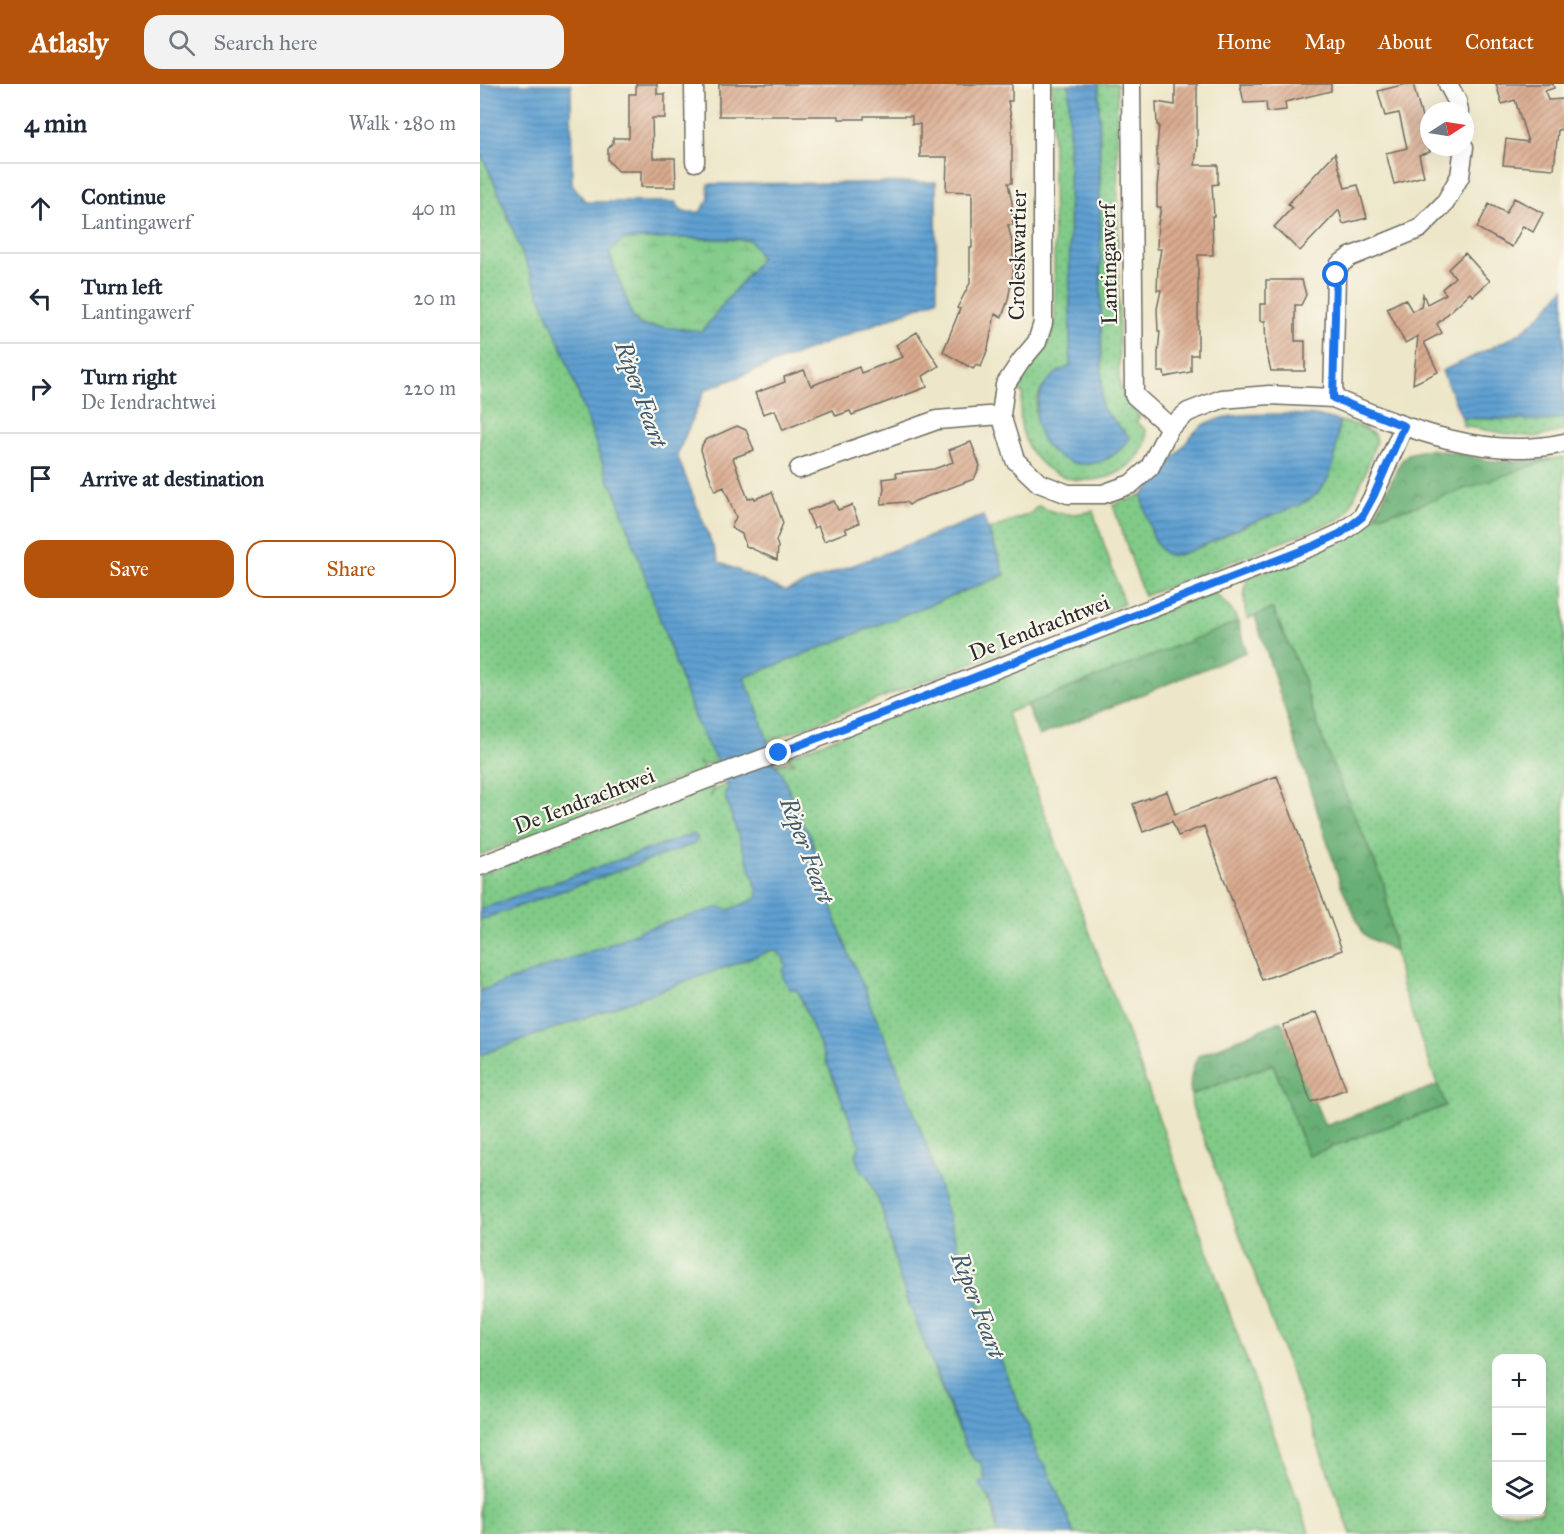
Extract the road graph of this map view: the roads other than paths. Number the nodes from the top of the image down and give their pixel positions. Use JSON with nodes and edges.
{"nodes":[{"id":1,"x":694,"y":84,"type":"edge"},
{"id":2,"x":1043,"y":84,"type":"edge"},
{"id":3,"x":1131,"y":84,"type":"edge"},
{"id":4,"x":1448,"y":84,"type":"edge"},
{"id":5,"x":1457,"y":102,"type":"edge"},
{"id":6,"x":1463,"y":156,"type":"edge"},
{"id":7,"x":695,"y":162,"type":"dead end"},
{"id":8,"x":1333,"y":398,"type":"junction"},
{"id":9,"x":1001,"y":415,"type":"junction"},
{"id":10,"x":1404,"y":426,"type":"junction"},
{"id":11,"x":1170,"y":427,"type":"junction"},
{"id":12,"x":1564,"y":443,"type":"edge"},
{"id":13,"x":798,"y":469,"type":"dead end"},
{"id":14,"x":480,"y":866,"type":"edge"}],
"edges":[{"from":1,"to":7,"type":"street"},
{"from":2,"to":9,"type":"street","name":"Croleskwartier"},
{"from":3,"to":11,"type":"street","name":"Lantingawerf"},
{"from":4,"to":5,"type":"street"},
{"from":6,"to":8,"type":"street"},
{"from":8,"to":10,"type":"street"},
{"from":8,"to":11,"type":"street","name":"Croleskwartier"},
{"from":9,"to":11,"type":"street","name":"Croleskwartier"},
{"from":9,"to":13,"type":"street"},
{"from":10,"to":12,"type":"street"},
{"from":10,"to":14,"type":"street","name":"De Iendrachtwei"}]}
